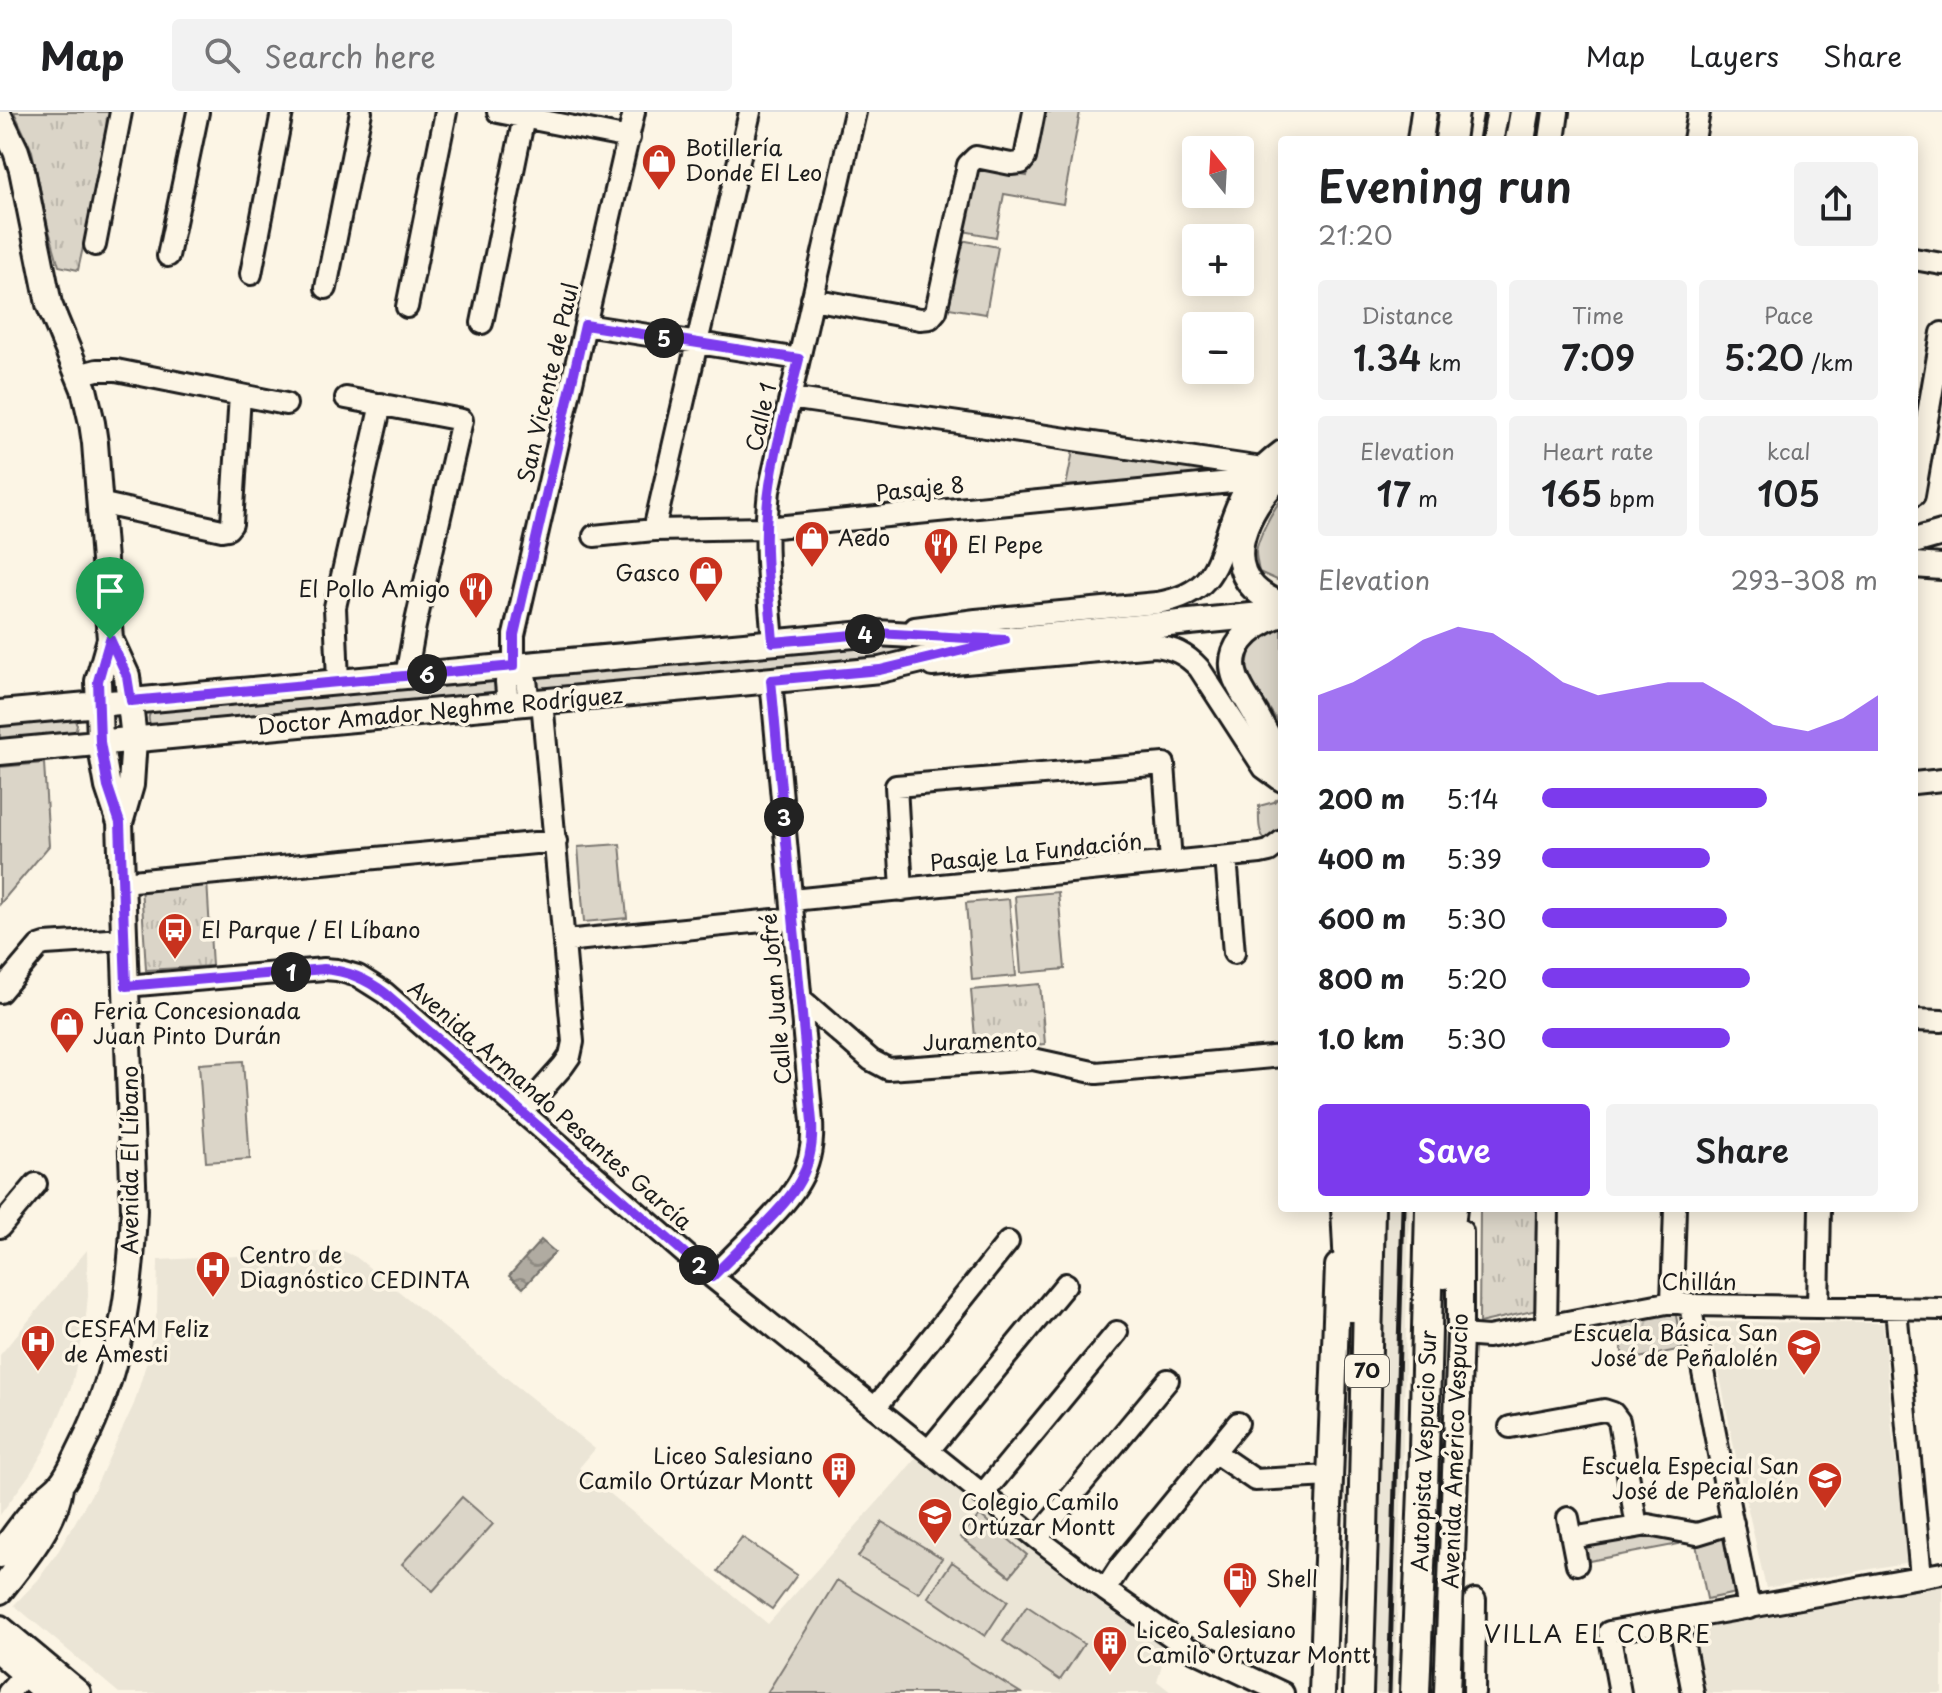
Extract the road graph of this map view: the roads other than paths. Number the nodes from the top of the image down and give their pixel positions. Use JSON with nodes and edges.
{"nodes":[{"id":1,"x":121,"y":112,"type":"edge"},
{"id":2,"x":198,"y":112,"type":"edge"},
{"id":3,"x":282,"y":112,"type":"edge"},
{"id":4,"x":361,"y":112,"type":"edge"},
{"id":5,"x":446,"y":112,"type":"edge"},
{"id":6,"x":498,"y":112,"type":"edge"},
{"id":7,"x":634,"y":112,"type":"edge"},
{"id":8,"x":750,"y":112,"type":"edge"},
{"id":9,"x":855,"y":112,"type":"edge"},
{"id":10,"x":1034,"y":112,"type":"edge"},
{"id":11,"x":1424,"y":112,"type":"edge"},
{"id":12,"x":1454,"y":112,"type":"edge"},
{"id":13,"x":1525,"y":112,"type":"edge"},
{"id":14,"x":1556,"y":112,"type":"edge"},
{"id":15,"x":1699,"y":112,"type":"edge"},
{"id":16,"x":524,"y":117,"type":"junction"},
{"id":17,"x":0,"y":118,"type":"edge"},
{"id":18,"x":1421,"y":136,"type":"edge"},
{"id":19,"x":1451,"y":136,"type":"edge"},
{"id":20,"x":1521,"y":136,"type":"edge"},
{"id":21,"x":1553,"y":136,"type":"edge"},
{"id":22,"x":1695,"y":136,"type":"edge"},
{"id":23,"x":629,"y":138,"type":"junction"},
{"id":24,"x":95,"y":245,"type":"dead end"},
{"id":25,"x":168,"y":256,"type":"dead end"},
{"id":26,"x":1918,"y":260,"type":"edge"},
{"id":27,"x":1942,"y":264,"type":"edge"},
{"id":28,"x":251,"y":274,"type":"dead end"},
{"id":29,"x":326,"y":288,"type":"dead end"},
{"id":30,"x":812,"y":299,"type":"junction"},
{"id":31,"x":407,"y":307,"type":"dead end"},
{"id":32,"x":482,"y":323,"type":"dead end"},
{"id":33,"x":585,"y":325,"type":"junction"},
{"id":34,"x":1942,"y":333,"type":"edge"},
{"id":35,"x":697,"y":343,"type":"junction"},
{"id":36,"x":799,"y":359,"type":"junction"},
{"id":37,"x":78,"y":375,"type":"junction"},
{"id":38,"x":240,"y":395,"type":"junction"},
{"id":39,"x":346,"y":398,"type":"dead end"},
{"id":40,"x":790,"y":398,"type":"junction"},
{"id":41,"x":286,"y":404,"type":"dead end"},
{"id":42,"x":381,"y":404,"type":"junction"},
{"id":43,"x":1278,"y":456,"type":"edge"},
{"id":44,"x":1918,"y":472,"type":"edge"},
{"id":45,"x":1265,"y":474,"type":"edge"},
{"id":46,"x":99,"y":503,"type":"junction"},
{"id":47,"x":766,"y":528,"type":"junction"},
{"id":48,"x":654,"y":530,"type":"junction"},
{"id":49,"x":1942,"y":533,"type":"edge"},
{"id":50,"x":594,"y":536,"type":"dead end"},
{"id":51,"x":1918,"y":537,"type":"edge"},
{"id":52,"x":1918,"y":565,"type":"edge"},
{"id":53,"x":1942,"y":567,"type":"edge"},
{"id":54,"x":1942,"y":574,"type":"edge"},
{"id":55,"x":1918,"y":577,"type":"edge"},
{"id":56,"x":1278,"y":603,"type":"edge"},
{"id":57,"x":1278,"y":613,"type":"edge"},
{"id":58,"x":1278,"y":615,"type":"edge"},
{"id":59,"x":876,"y":633,"type":"junction"},
{"id":60,"x":110,"y":639,"type":"junction"},
{"id":61,"x":1005,"y":640,"type":"junction"},
{"id":62,"x":773,"y":642,"type":"junction"},
{"id":63,"x":514,"y":666,"type":"junction"},
{"id":64,"x":880,"y":670,"type":"junction"},
{"id":65,"x":406,"y":676,"type":"junction"},
{"id":66,"x":771,"y":680,"type":"junction"},
{"id":67,"x":338,"y":682,"type":"junction"},
{"id":68,"x":131,"y":701,"type":"junction"},
{"id":69,"x":526,"y":703,"type":"junction"},
{"id":70,"x":98,"y":704,"type":"junction"},
{"id":71,"x":0,"y":713,"type":"edge"},
{"id":72,"x":134,"y":739,"type":"junction"},
{"id":73,"x":100,"y":742,"type":"junction"},
{"id":74,"x":0,"y":752,"type":"edge"},
{"id":75,"x":1278,"y":752,"type":"edge"},
{"id":76,"x":1278,"y":778,"type":"edge"},
{"id":77,"x":1942,"y":780,"type":"edge"},
{"id":78,"x":1918,"y":783,"type":"edge"},
{"id":79,"x":120,"y":823,"type":"junction"},
{"id":80,"x":556,"y":841,"type":"junction"},
{"id":81,"x":1278,"y":844,"type":"edge"},
{"id":82,"x":1226,"y":857,"type":"junction"},
{"id":83,"x":1171,"y":862,"type":"junction"},
{"id":84,"x":122,"y":882,"type":"junction"},
{"id":85,"x":902,"y":890,"type":"junction"},
{"id":86,"x":792,"y":909,"type":"junction"},
{"id":87,"x":124,"y":939,"type":"junction"},
{"id":88,"x":565,"y":941,"type":"junction"},
{"id":89,"x":1234,"y":953,"type":"dead end"},
{"id":90,"x":126,"y":986,"type":"junction"},
{"id":91,"x":0,"y":992,"type":"edge"},
{"id":92,"x":800,"y":998,"type":"junction"},
{"id":93,"x":1918,"y":1020,"type":"edge"},
{"id":94,"x":1942,"y":1021,"type":"edge"},
{"id":95,"x":1278,"y":1056,"type":"edge"},
{"id":96,"x":522,"y":1112,"type":"junction"},
{"id":97,"x":36,"y":1184,"type":"dead end"},
{"id":98,"x":1343,"y":1212,"type":"edge"},
{"id":99,"x":1343,"y":1212,"type":"edge"},
{"id":100,"x":1370,"y":1212,"type":"edge"},
{"id":101,"x":1430,"y":1212,"type":"edge"},
{"id":102,"x":1452,"y":1212,"type":"edge"},
{"id":103,"x":1460,"y":1212,"type":"edge"},
{"id":104,"x":1548,"y":1212,"type":"edge"},
{"id":105,"x":1675,"y":1212,"type":"edge"},
{"id":106,"x":1820,"y":1212,"type":"edge"},
{"id":107,"x":0,"y":1227,"type":"edge"},
{"id":108,"x":1008,"y":1242,"type":"dead end"},
{"id":109,"x":712,"y":1277,"type":"junction"},
{"id":110,"x":1066,"y":1284,"type":"dead end"},
{"id":111,"x":1681,"y":1304,"type":"junction"},
{"id":112,"x":1818,"y":1307,"type":"junction"},
{"id":113,"x":1896,"y":1309,"type":"junction"},
{"id":114,"x":1942,"y":1309,"type":"edge"},
{"id":115,"x":1546,"y":1326,"type":"junction"},
{"id":116,"x":1117,"y":1332,"type":"dead end"},
{"id":117,"x":1460,"y":1335,"type":"junction"},
{"id":118,"x":1168,"y":1380,"type":"dead end"},
{"id":119,"x":875,"y":1408,"type":"junction"},
{"id":120,"x":1238,"y":1423,"type":"dead end"},
{"id":121,"x":1510,"y":1427,"type":"dead end"},
{"id":122,"x":929,"y":1450,"type":"junction"},
{"id":123,"x":1214,"y":1452,"type":"junction"},
{"id":124,"x":1330,"y":1476,"type":"junction"},
{"id":125,"x":60,"y":1485,"type":"junction"},
{"id":126,"x":1423,"y":1490,"type":"junction"},
{"id":127,"x":983,"y":1494,"type":"junction"},
{"id":128,"x":1733,"y":1523,"type":"junction"},
{"id":129,"x":1637,"y":1527,"type":"junction"},
{"id":130,"x":1363,"y":1533,"type":"junction"},
{"id":131,"x":1037,"y":1538,"type":"junction"},
{"id":132,"x":0,"y":1555,"type":"edge"},
{"id":133,"x":1577,"y":1564,"type":"dead end"},
{"id":134,"x":1942,"y":1573,"type":"edge"},
{"id":135,"x":1921,"y":1577,"type":"junction"},
{"id":136,"x":1105,"y":1590,"type":"junction"},
{"id":137,"x":0,"y":1591,"type":"edge"},
{"id":138,"x":1475,"y":1600,"type":"dead end"},
{"id":139,"x":1749,"y":1608,"type":"junction"},
{"id":140,"x":1679,"y":1620,"type":"junction"},
{"id":141,"x":0,"y":1628,"type":"edge"},
{"id":142,"x":0,"y":1652,"type":"edge"},
{"id":143,"x":25,"y":1674,"type":"junction"},
{"id":144,"x":8,"y":1693,"type":"edge"},
{"id":145,"x":47,"y":1693,"type":"edge"},
{"id":146,"x":78,"y":1693,"type":"edge"},
{"id":147,"x":1283,"y":1693,"type":"edge"},
{"id":148,"x":1322,"y":1693,"type":"edge"},
{"id":149,"x":1358,"y":1693,"type":"edge"},
{"id":150,"x":1415,"y":1693,"type":"edge"},
{"id":151,"x":1447,"y":1693,"type":"edge"},
{"id":152,"x":1474,"y":1693,"type":"edge"},
{"id":153,"x":1620,"y":1693,"type":"edge"},
{"id":154,"x":1693,"y":1693,"type":"edge"}],
"edges":[{"from":1,"to":24,"type":"street"},
{"from":2,"to":25,"type":"street"},
{"from":3,"to":28,"type":"street"},
{"from":4,"to":29,"type":"street"},
{"from":5,"to":31,"type":"street"},
{"from":6,"to":16,"type":"street"},
{"from":7,"to":23,"type":"street","name":"San Vicente de Paul"},
{"from":8,"to":35,"type":"street"},
{"from":9,"to":30,"type":"street","name":"Calle 1"},
{"from":10,"to":30,"type":"street"},
{"from":11,"to":18,"type":"main road"},
{"from":12,"to":19,"type":"highway"},
{"from":13,"to":20,"type":"highway"},
{"from":14,"to":21,"type":"main road"},
{"from":15,"to":22,"type":"street"},
{"from":16,"to":23,"type":"street"},
{"from":16,"to":32,"type":"street"},
{"from":17,"to":37,"type":"main road","name":"Avenida El Líbano"},
{"from":23,"to":33,"type":"street","name":"San Vicente de Paul"},
{"from":26,"to":27,"type":"street"},
{"from":30,"to":36,"type":"street","name":"Calle 1"},
{"from":33,"to":35,"type":"street"},
{"from":33,"to":63,"type":"street","name":"San Vicente de Paul"},
{"from":34,"to":44,"type":"street"},
{"from":35,"to":36,"type":"street"},
{"from":35,"to":48,"type":"street"},
{"from":36,"to":40,"type":"street","name":"Calle 1"},
{"from":37,"to":38,"type":"street"},
{"from":37,"to":46,"type":"main road","name":"Avenida El Líbano"},
{"from":38,"to":41,"type":"street"},
{"from":38,"to":46,"type":"street"},
{"from":39,"to":42,"type":"street"},
{"from":40,"to":45,"type":"street"},
{"from":40,"to":47,"type":"street","name":"Calle 1"},
{"from":42,"to":65,"type":"street"},
{"from":42,"to":67,"type":"street"},
{"from":43,"to":45,"type":"street","name":"Doctor Amador Neghme Rodríguez"},
{"from":45,"to":47,"type":"street","name":"Pasaje 8"},
{"from":45,"to":56,"type":"main road"},
{"from":45,"to":59,"type":"street","name":"Doctor Amador Neghme Rodríguez"},
{"from":46,"to":60,"type":"main road","name":"Avenida El Líbano"},
{"from":47,"to":48,"type":"street","name":"Pasaje 8"},
{"from":47,"to":62,"type":"street","name":"Calle 1"},
{"from":48,"to":50,"type":"street","name":"Pasaje 8"},
{"from":49,"to":51,"type":"main road"},
{"from":52,"to":53,"type":"main road"},
{"from":54,"to":55,"type":"street"},
{"from":57,"to":61,"type":"main road","name":"Doctor Amador Neghme Rodríguez"},
{"from":58,"to":75,"type":"main road"},
{"from":59,"to":61,"type":"main road","name":"Doctor Amador Neghme Rodríguez"},
{"from":59,"to":62,"type":"main road","name":"Doctor Amador Neghme Rodríguez"},
{"from":60,"to":68,"type":"main road","name":"Avenida El Líbano"},
{"from":60,"to":70,"type":"main road","name":"Avenida El Líbano"},
{"from":61,"to":64,"type":"main road","name":"Doctor Amador Neghme Rodríguez"},
{"from":62,"to":63,"type":"main road","name":"Doctor Amador Neghme Rodríguez"},
{"from":63,"to":65,"type":"main road","name":"Doctor Amador Neghme Rodríguez"},
{"from":63,"to":69,"type":"street","name":"San Vicente de Paul"},
{"from":64,"to":66,"type":"main road","name":"Doctor Amador Neghme Rodríguez"},
{"from":64,"to":76,"type":"street","name":"Doctor Amador Neghme Rodríguez"},
{"from":65,"to":67,"type":"main road","name":"Doctor Amador Neghme Rodríguez"},
{"from":66,"to":69,"type":"main road","name":"Doctor Amador Neghme Rodríguez"},
{"from":66,"to":86,"type":"street","name":"Calle Juan Jofré"},
{"from":67,"to":68,"type":"main road","name":"Doctor Amador Neghme Rodríguez"},
{"from":68,"to":70,"type":"main road","name":"Doctor Amador Neghme Rodríguez"},
{"from":68,"to":72,"type":"main road","name":"Avenida El Líbano"},
{"from":69,"to":72,"type":"main road","name":"Doctor Amador Neghme Rodríguez"},
{"from":69,"to":80,"type":"street","name":"San Vicente de Paul"},
{"from":70,"to":71,"type":"main road","name":"Doctor Amador Neghme Rodríguez"},
{"from":70,"to":73,"type":"main road","name":"Avenida El Líbano"},
{"from":72,"to":73,"type":"main road","name":"Doctor Amador Neghme Rodríguez"},
{"from":72,"to":79,"type":"main road","name":"Avenida El Líbano"},
{"from":73,"to":74,"type":"main road","name":"Doctor Amador Neghme Rodríguez"},
{"from":73,"to":79,"type":"main road","name":"Avenida El Líbano"},
{"from":77,"to":78,"type":"street"},
{"from":79,"to":84,"type":"main road","name":"Avenida El Líbano"},
{"from":80,"to":84,"type":"street"},
{"from":80,"to":88,"type":"street","name":"San Vicente de Paul"},
{"from":81,"to":82,"type":"street","name":"Pasaje La Fundación"},
{"from":82,"to":83,"type":"street","name":"Pasaje La Fundación"},
{"from":82,"to":89,"type":"street"},
{"from":83,"to":85,"type":"street","name":"Pasaje La Fundación"},
{"from":83,"to":85,"type":"street"},
{"from":84,"to":87,"type":"main road","name":"Avenida El Líbano"},
{"from":85,"to":86,"type":"street","name":"Pasaje La Fundación"},
{"from":86,"to":88,"type":"street","name":"Pasaje La Fundación"},
{"from":86,"to":92,"type":"street","name":"Calle Juan Jofré"},
{"from":87,"to":90,"type":"main road","name":"Avenida El Líbano"},
{"from":87,"to":91,"type":"street"},
{"from":88,"to":96,"type":"street","name":"San Vicente de Paul"},
{"from":90,"to":96,"type":"street","name":"Avenida Armando Pesantes García"},
{"from":90,"to":125,"type":"main road","name":"Avenida El Líbano"},
{"from":92,"to":95,"type":"street","name":"Juramento"},
{"from":92,"to":109,"type":"street","name":"Calle Juan Jofré"},
{"from":93,"to":94,"type":"street"},
{"from":96,"to":109,"type":"street","name":"Avenida Armando Pesantes García"},
{"from":97,"to":107,"type":"street"},
{"from":98,"to":124,"type":"main road"},
{"from":99,"to":130,"type":"highway"},
{"from":100,"to":130,"type":"highway","number":"70"},
{"from":101,"to":126,"type":"highway","name":"Autopista Vespucio Sur"},
{"from":102,"to":126,"type":"highway"},
{"from":103,"to":117,"type":"main road","name":"Avenida Américo Vespucio"},
{"from":104,"to":115,"type":"street"},
{"from":105,"to":111,"type":"street"},
{"from":106,"to":112,"type":"street"},
{"from":108,"to":119,"type":"street"},
{"from":109,"to":119,"type":"street","name":"Avenida Armando Pesantes García"},
{"from":110,"to":122,"type":"street"},
{"from":111,"to":112,"type":"street","name":"Chillán"},
{"from":111,"to":115,"type":"street","name":"Chillán"},
{"from":111,"to":128,"type":"street"},
{"from":112,"to":113,"type":"street","name":"Chillán"},
{"from":113,"to":114,"type":"street","name":"Chillán"},
{"from":113,"to":135,"type":"street"},
{"from":115,"to":117,"type":"street","name":"Chillán"},
{"from":116,"to":127,"type":"street"},
{"from":117,"to":151,"type":"main road","name":"Avenida Américo Vespucio"},
{"from":118,"to":131,"type":"street"},
{"from":119,"to":122,"type":"street","name":"Avenida Armando Pesantes García"},
{"from":120,"to":123,"type":"street"},
{"from":121,"to":129,"type":"street"},
{"from":122,"to":127,"type":"street","name":"Avenida Armando Pesantes García"},
{"from":123,"to":124,"type":"street"},
{"from":123,"to":136,"type":"street"},
{"from":124,"to":148,"type":"main road"},
{"from":125,"to":132,"type":"main road","name":"Avenida El Líbano"},
{"from":125,"to":137,"type":"main road","name":"Avenida El Líbano"},
{"from":126,"to":150,"type":"highway","name":"Autopista Vespucio Sur"},
{"from":127,"to":131,"type":"street","name":"Avenida Armando Pesantes García"},
{"from":128,"to":129,"type":"street"},
{"from":128,"to":139,"type":"street"},
{"from":129,"to":133,"type":"street"},
{"from":130,"to":149,"type":"highway","number":"70"},
{"from":131,"to":136,"type":"street","name":"Avenida Armando Pesantes García"},
{"from":134,"to":135,"type":"street"},
{"from":135,"to":139,"type":"street"},
{"from":136,"to":147,"type":"street","name":"Avenida Armando Pesantes García"},
{"from":138,"to":152,"type":"street"},
{"from":139,"to":140,"type":"street"},
{"from":140,"to":153,"type":"street"},
{"from":140,"to":154,"type":"street"},
{"from":141,"to":146,"type":"main road"},
{"from":142,"to":143,"type":"main road"},
{"from":143,"to":144,"type":"street"},
{"from":143,"to":145,"type":"main road"}]}
